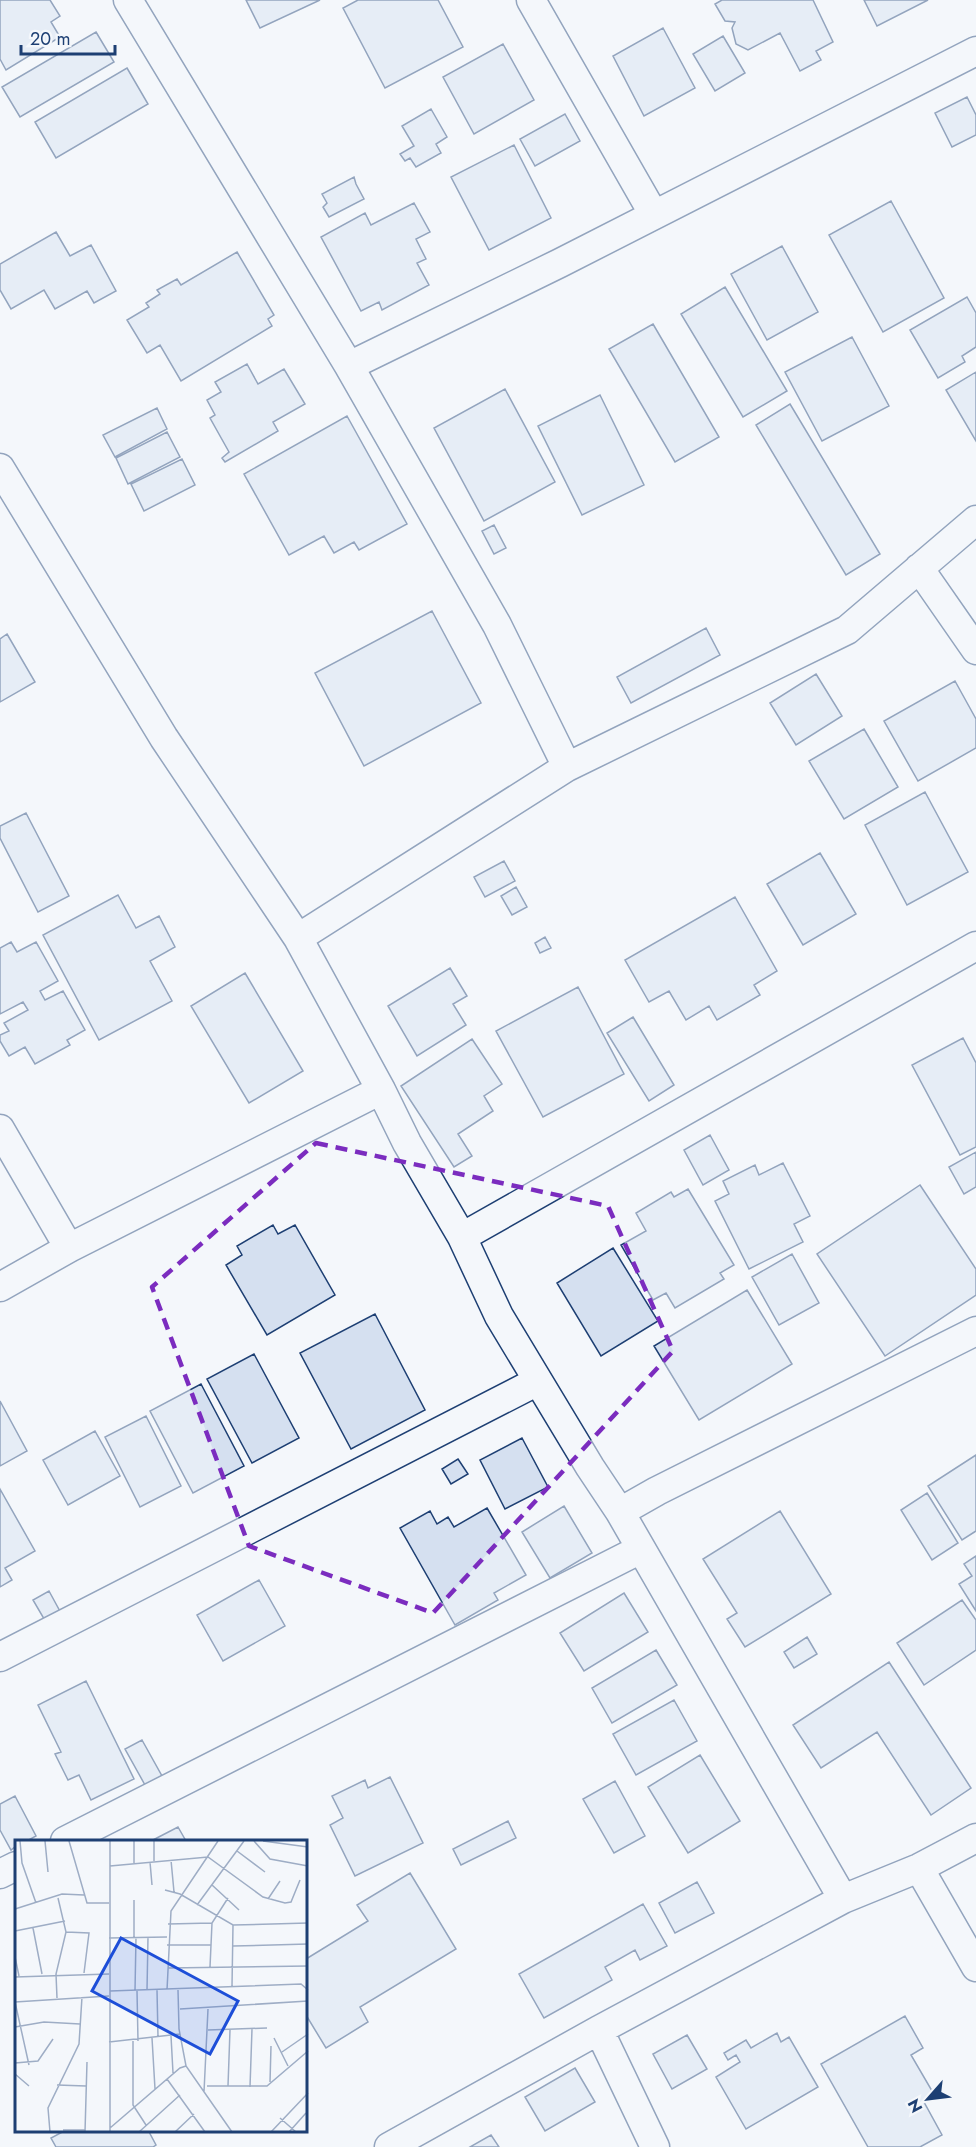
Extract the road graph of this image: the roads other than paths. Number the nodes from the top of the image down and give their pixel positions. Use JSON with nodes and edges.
{"nodes":[{"id":1,"x":128,"y":0,"type":"edge"},
{"id":2,"x":531,"y":0,"type":"edge"},
{"id":3,"x":976,"y":51,"type":"edge"},
{"id":4,"x":654,"y":215,"type":"junction"},
{"id":5,"x":349,"y":366,"type":"junction"},
{"id":6,"x":0,"y":468,"type":"edge"},
{"id":7,"x":976,"y":520,"type":"edge"},
{"id":8,"x":919,"y":568,"type":"junction"},
{"id":9,"x":976,"y":650,"type":"edge"},
{"id":10,"x":567,"y":767,"type":"junction"},
{"id":11,"x":298,"y":938,"type":"junction"},
{"id":12,"x":976,"y":946,"type":"edge"},
{"id":13,"x":381,"y":1090,"type":"junction"},
{"id":14,"x":0,"y":1129,"type":"edge"},
{"id":15,"x":462,"y":1237,"type":"junction"},
{"id":16,"x":69,"y":1248,"type":"junction"},
{"id":17,"x":0,"y":1287,"type":"edge"},
{"id":18,"x":976,"y":1331,"type":"edge"},
{"id":19,"x":538,"y":1381,"type":"junction"},
{"id":20,"x":620,"y":1512,"type":"junction"},
{"id":21,"x":641,"y":1549,"type":"junction"},
{"id":22,"x":0,"y":1657,"type":"edge"},
{"id":23,"x":976,"y":1838,"type":"edge"},
{"id":24,"x":67,"y":1840,"type":"edge"},
{"id":25,"x":15,"y":1866,"type":"edge"},
{"id":26,"x":919,"y":1868,"type":"junction"},
{"id":27,"x":0,"y":1874,"type":"edge"},
{"id":28,"x":843,"y":1899,"type":"junction"},
{"id":29,"x":976,"y":1967,"type":"edge"},
{"id":30,"x":599,"y":2030,"type":"junction"},
{"id":31,"x":389,"y":2147,"type":"edge"},
{"id":32,"x":655,"y":2147,"type":"edge"}],
"edges":[{"from":1,"to":5,"type":"street"},
{"from":2,"to":4,"type":"street"},
{"from":3,"to":4,"type":"street"},
{"from":4,"to":5,"type":"street"},
{"from":5,"to":10,"type":"street"},
{"from":6,"to":11,"type":"street"},
{"from":7,"to":8,"type":"street"},
{"from":8,"to":9,"type":"street"},
{"from":8,"to":10,"type":"street"},
{"from":10,"to":11,"type":"street"},
{"from":11,"to":13,"type":"street"},
{"from":12,"to":15,"type":"street"},
{"from":13,"to":15,"type":"street"},
{"from":13,"to":16,"type":"street"},
{"from":14,"to":16,"type":"street"},
{"from":15,"to":19,"type":"street"},
{"from":16,"to":17,"type":"street"},
{"from":18,"to":20,"type":"street"},
{"from":19,"to":20,"type":"street"},
{"from":19,"to":22,"type":"street"},
{"from":20,"to":21,"type":"street"},
{"from":21,"to":24,"type":"street"},
{"from":21,"to":28,"type":"street"},
{"from":23,"to":26,"type":"street"},
{"from":25,"to":27,"type":"street"},
{"from":26,"to":28,"type":"street"},
{"from":26,"to":29,"type":"street"},
{"from":28,"to":30,"type":"street"},
{"from":30,"to":31,"type":"street"},
{"from":30,"to":32,"type":"street"}]}
